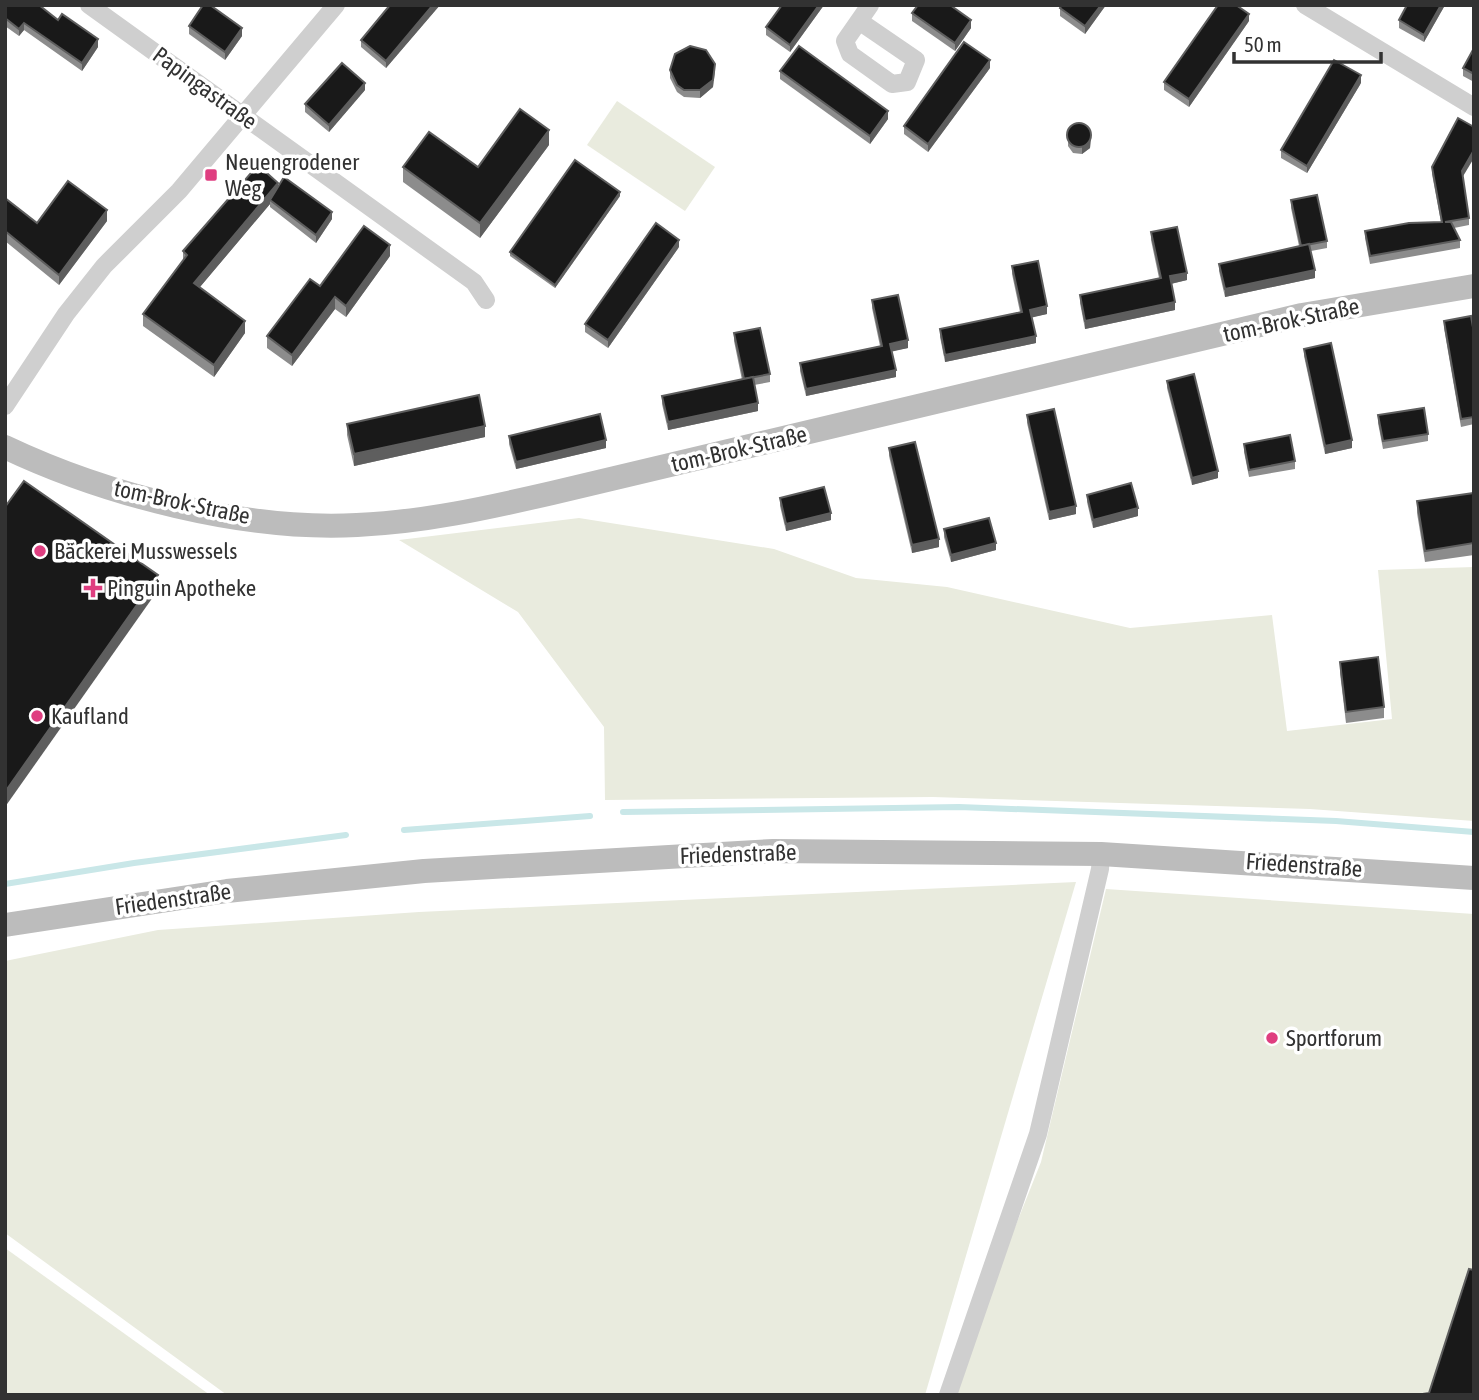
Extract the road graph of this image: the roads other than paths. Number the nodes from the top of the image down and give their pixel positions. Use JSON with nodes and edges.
{"nodes":[{"id":1,"x":89,"y":5,"type":"edge"},
{"id":2,"x":336,"y":5,"type":"edge"},
{"id":3,"x":870,"y":5,"type":"edge"},
{"id":4,"x":1305,"y":5,"type":"edge"},
{"id":5,"x":859,"y":20,"type":"dead end"},
{"id":6,"x":1474,"y":107,"type":"edge"},
{"id":7,"x":242,"y":115,"type":"junction"},
{"id":8,"x":1474,"y":286,"type":"edge"},
{"id":9,"x":486,"y":300,"type":"dead end"},
{"id":10,"x":5,"y":406,"type":"edge"},
{"id":11,"x":5,"y":447,"type":"edge"},
{"id":12,"x":1101,"y":854,"type":"junction"},
{"id":13,"x":1474,"y":878,"type":"edge"},
{"id":14,"x":5,"y":925,"type":"edge"},
{"id":15,"x":948,"y":1395,"type":"edge"}],
"edges":[{"from":1,"to":7,"type":"street","name":"Papingastraße"},
{"from":2,"to":7,"type":"street"},
{"from":3,"to":5,"type":"street"},
{"from":4,"to":6,"type":"street"},
{"from":7,"to":9,"type":"street","name":"Papingastraße"},
{"from":7,"to":10,"type":"street"},
{"from":8,"to":11,"type":"street","name":"tom-Brok-Straße"},
{"from":12,"to":13,"type":"street","name":"Friedenstraße"},
{"from":12,"to":14,"type":"street","name":"Friedenstraße"},
{"from":12,"to":15,"type":"street"}]}
